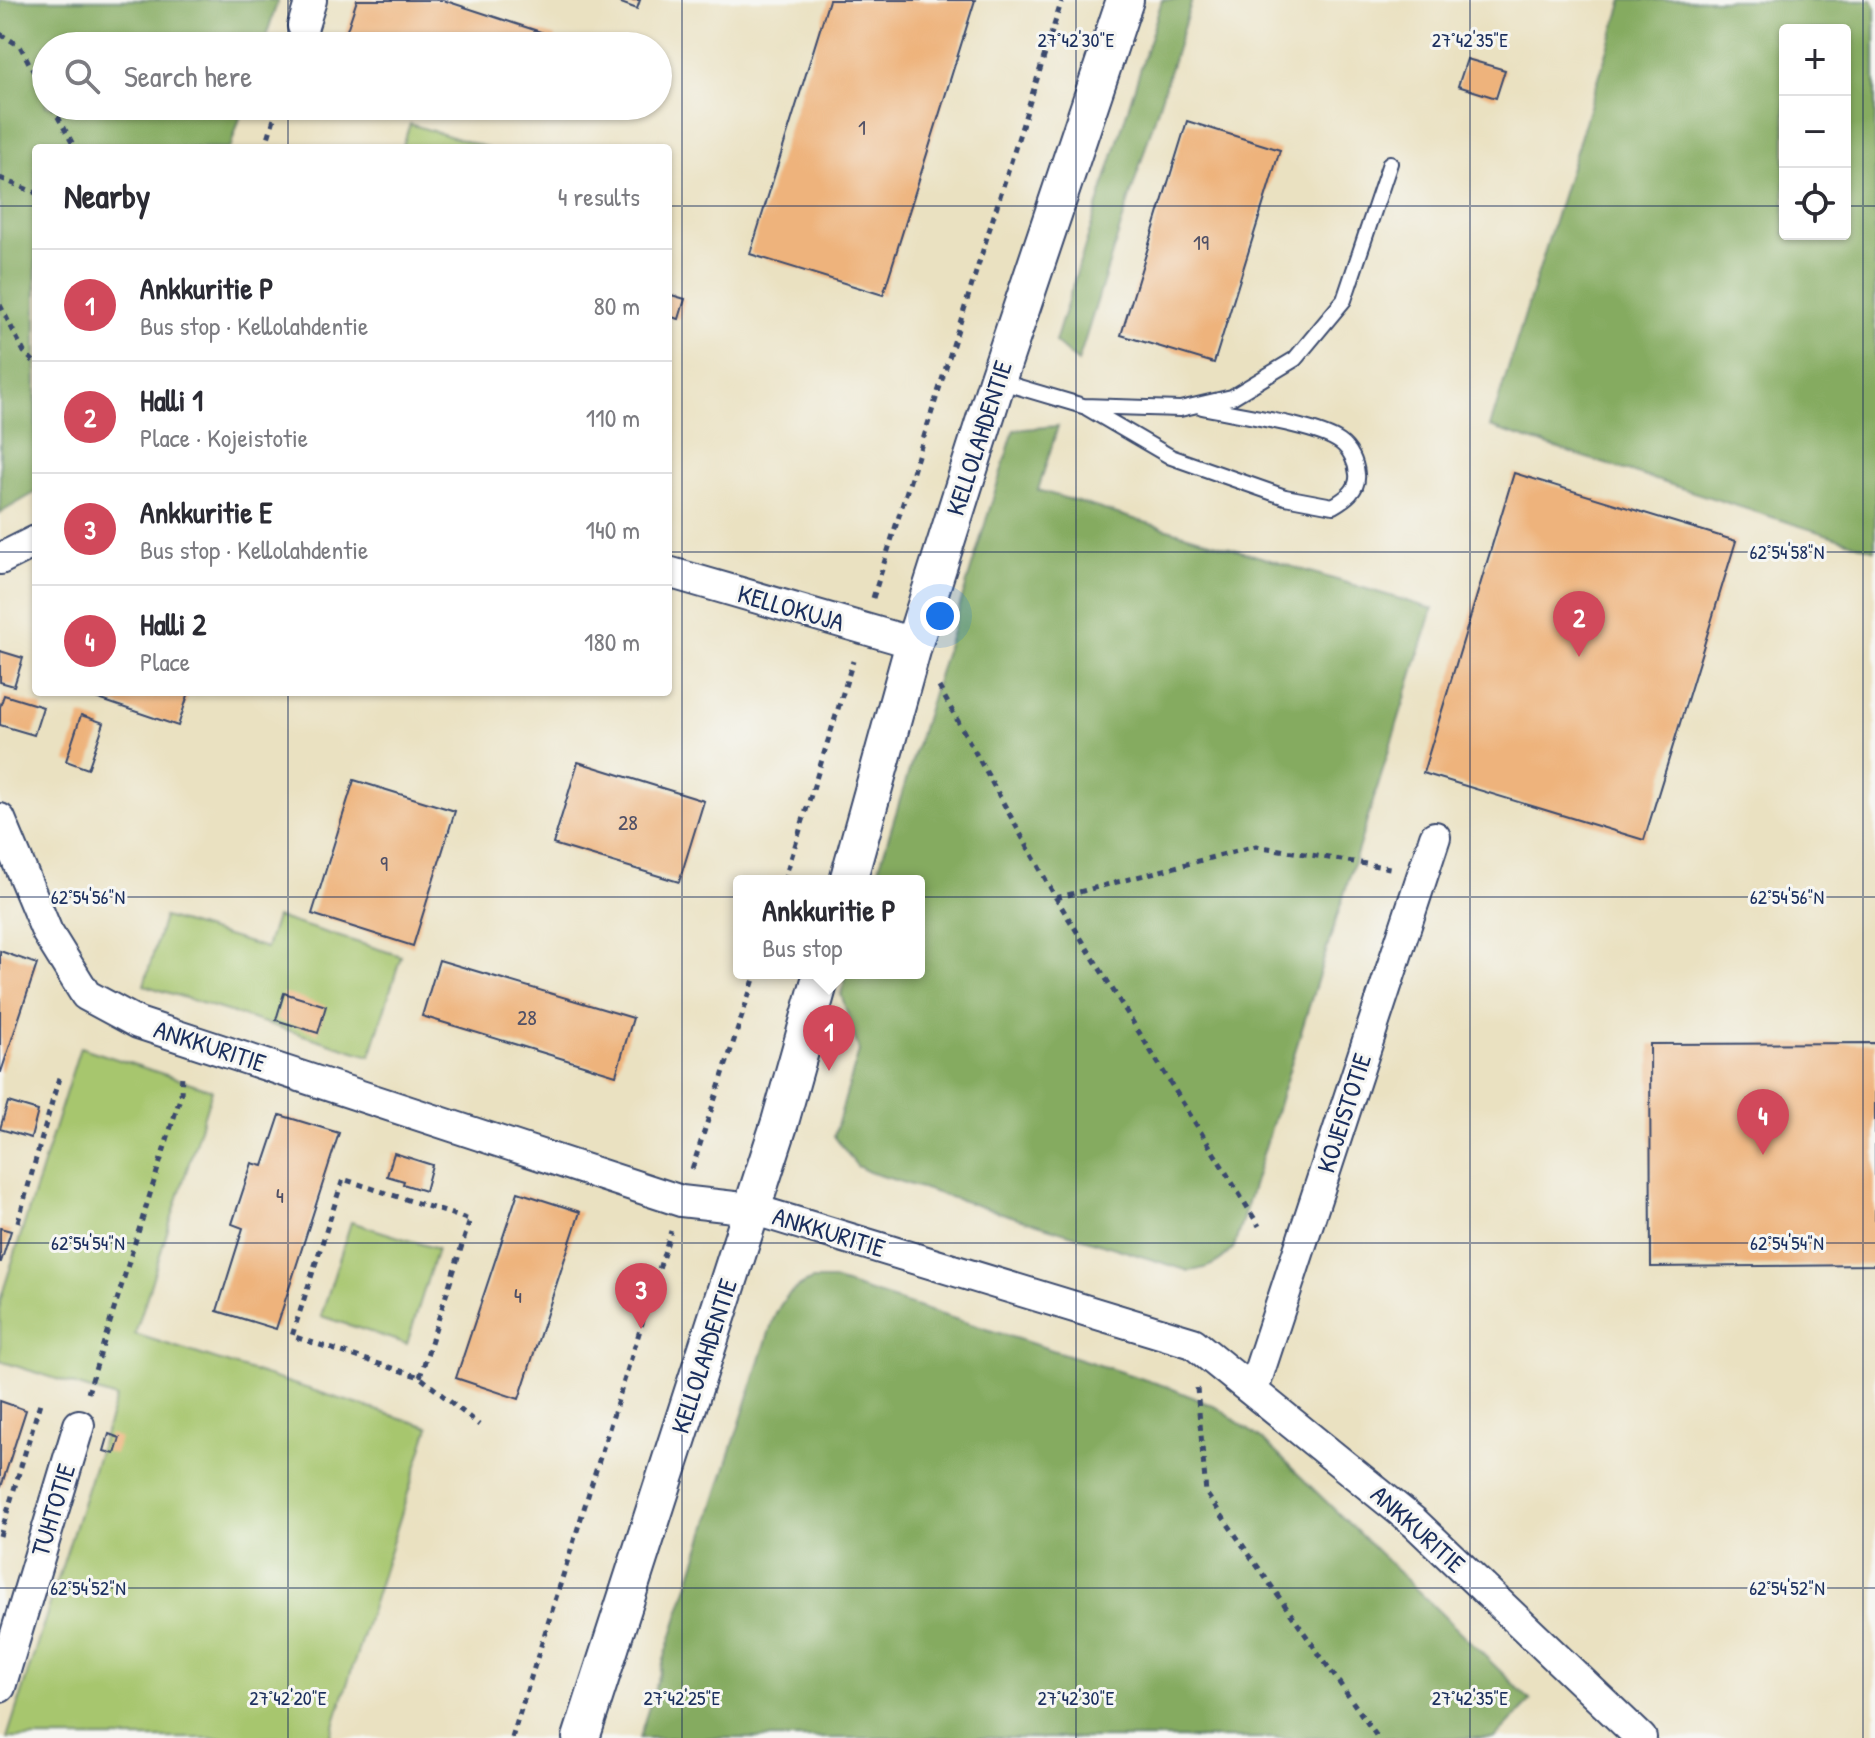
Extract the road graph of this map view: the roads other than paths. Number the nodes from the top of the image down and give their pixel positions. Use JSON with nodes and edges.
{"nodes":[{"id":1,"x":1125,"y":0,"type":"edge"},
{"id":2,"x":1390,"y":163,"type":"dead end"},
{"id":3,"x":997,"y":381,"type":"junction"},
{"id":4,"x":1083,"y":406,"type":"junction"},
{"id":5,"x":1197,"y":406,"type":"junction"},
{"id":6,"x":32,"y":543,"type":"edge"},
{"id":7,"x":0,"y":559,"type":"edge"},
{"id":8,"x":672,"y":573,"type":"edge"},
{"id":9,"x":914,"y":643,"type":"junction"},
{"id":10,"x":0,"y":819,"type":"edge"},
{"id":11,"x":1435,"y":837,"type":"dead end"},
{"id":12,"x":850,"y":875,"type":"edge"},
{"id":13,"x":820,"y":979,"type":"edge"},
{"id":14,"x":752,"y":1209,"type":"junction"},
{"id":15,"x":1253,"y":1390,"type":"junction"},
{"id":16,"x":79,"y":1425,"type":"road end"},
{"id":17,"x":0,"y":1687,"type":"edge"},
{"id":18,"x":581,"y":1738,"type":"edge"},
{"id":19,"x":1641,"y":1738,"type":"edge"}],
"edges":[{"from":1,"to":3,"type":"street","name":"KELLOLAHDENTIE"},
{"from":2,"to":5,"type":"lane"},
{"from":3,"to":4,"type":"lane"},
{"from":3,"to":9,"type":"street","name":"KELLOLAHDENTIE"},
{"from":4,"to":5,"type":"lane"},
{"from":4,"to":5,"type":"lane"},
{"from":6,"to":7,"type":"street"},
{"from":8,"to":9,"type":"street","name":"KELLOKUJA"},
{"from":9,"to":12,"type":"street","name":"KELLOLAHDENTIE"},
{"from":10,"to":14,"type":"street","name":"ANKKURITIE"},
{"from":11,"to":15,"type":"street","name":"KOJEISTOTIE"},
{"from":13,"to":14,"type":"street","name":"KELLOLAHDENTIE"},
{"from":14,"to":15,"type":"street","name":"ANKKURITIE"},
{"from":14,"to":18,"type":"street","name":"KELLOLAHDENTIE"},
{"from":15,"to":19,"type":"street","name":"ANKKURITIE"},
{"from":16,"to":17,"type":"street","name":"TUHTOTIE"}]}
